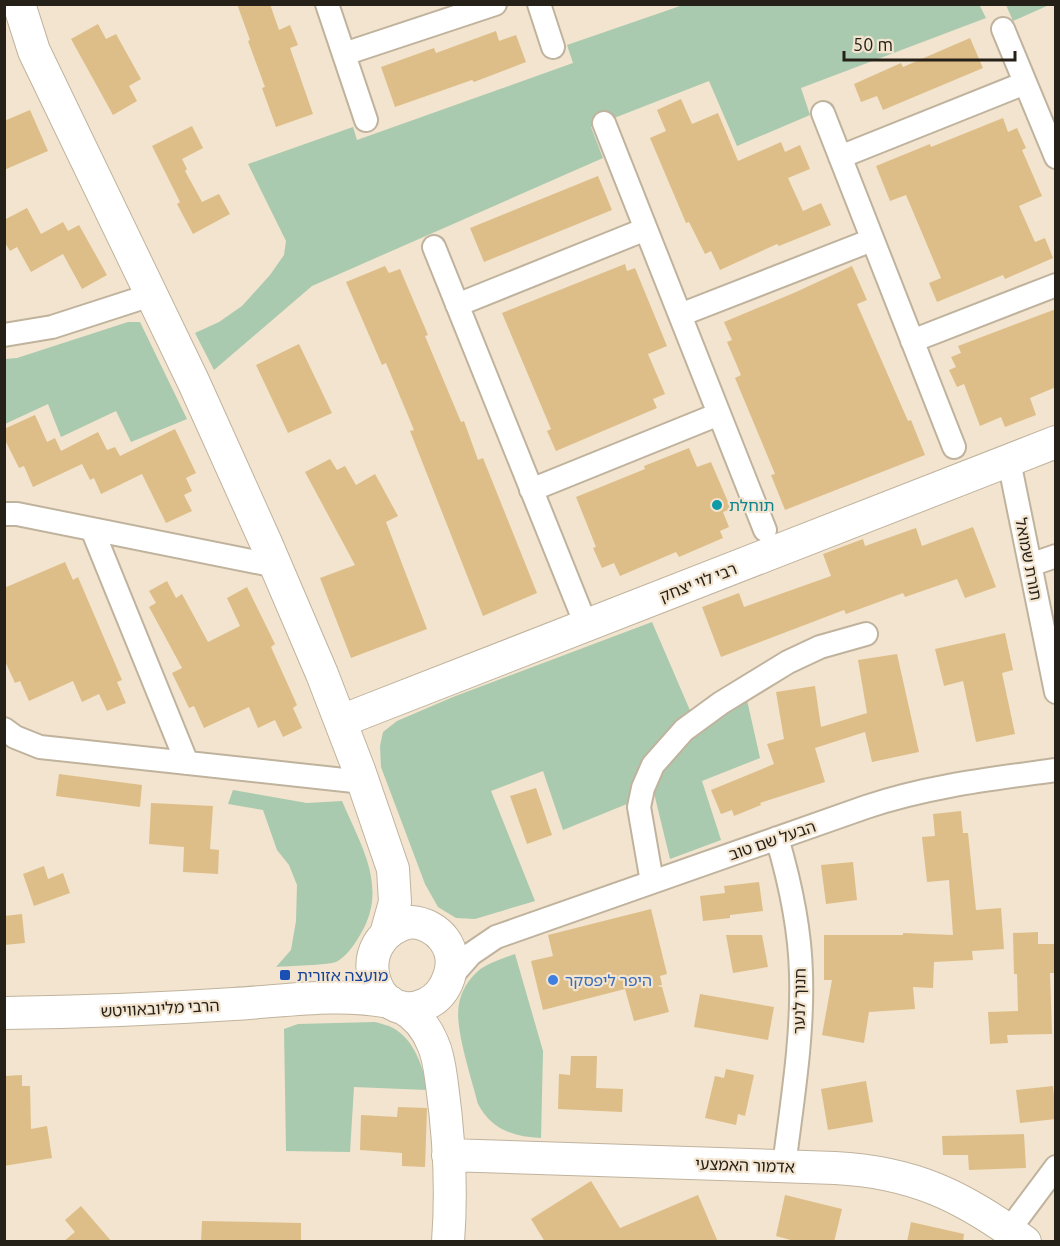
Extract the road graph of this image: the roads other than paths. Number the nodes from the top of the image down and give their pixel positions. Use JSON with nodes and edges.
{"nodes":[{"id":1,"x":19,"y":4,"type":"edge"},
{"id":2,"x":327,"y":4,"type":"edge"},
{"id":3,"x":495,"y":4,"type":"edge"},
{"id":4,"x":539,"y":4,"type":"edge"},
{"id":5,"x":1004,"y":29,"type":"dead end"},
{"id":6,"x":553,"y":46,"type":"dead end"},
{"id":7,"x":344,"y":54,"type":"junction"},
{"id":8,"x":1025,"y":83,"type":"junction"},
{"id":9,"x":823,"y":113,"type":"dead end"},
{"id":10,"x":366,"y":120,"type":"dead end"},
{"id":11,"x":604,"y":123,"type":"dead end"},
{"id":12,"x":840,"y":157,"type":"junction"},
{"id":13,"x":1056,"y":157,"type":"edge"},
{"id":14,"x":646,"y":230,"type":"junction"},
{"id":15,"x":872,"y":240,"type":"junction"},
{"id":16,"x":434,"y":247,"type":"dead end"},
{"id":17,"x":1056,"y":285,"type":"edge"},
{"id":18,"x":152,"y":295,"type":"junction"},
{"id":19,"x":457,"y":305,"type":"junction"},
{"id":20,"x":680,"y":315,"type":"junction"},
{"id":21,"x":4,"y":336,"type":"edge"},
{"id":22,"x":912,"y":341,"type":"junction"},
{"id":23,"x":719,"y":414,"type":"junction"},
{"id":24,"x":1056,"y":442,"type":"edge"},
{"id":25,"x":954,"y":447,"type":"dead end"},
{"id":26,"x":1009,"y":461,"type":"junction"},
{"id":27,"x":531,"y":490,"type":"junction"},
{"id":28,"x":4,"y":514,"type":"edge"},
{"id":29,"x":92,"y":529,"type":"junction"},
{"id":30,"x":765,"y":530,"type":"dead end"},
{"id":31,"x":1056,"y":556,"type":"edge"},
{"id":32,"x":1030,"y":565,"type":"junction"},
{"id":33,"x":276,"y":566,"type":"junction"},
{"id":34,"x":586,"y":625,"type":"junction"},
{"id":35,"x":866,"y":634,"type":"dead end"},
{"id":36,"x":1056,"y":692,"type":"edge"},
{"id":37,"x":341,"y":721,"type":"junction"},
{"id":38,"x":4,"y":729,"type":"edge"},
{"id":39,"x":187,"y":763,"type":"junction"},
{"id":40,"x":1056,"y":770,"type":"edge"},
{"id":41,"x":363,"y":782,"type":"junction"},
{"id":42,"x":777,"y":838,"type":"junction"},
{"id":43,"x":393,"y":869,"type":"junction"},
{"id":44,"x":652,"y":882,"type":"junction"},
{"id":45,"x":437,"y":932,"type":"junction"},
{"id":46,"x":496,"y":937,"type":"junction"},
{"id":47,"x":380,"y":944,"type":"junction"},
{"id":48,"x":447,"y":983,"type":"junction"},
{"id":49,"x":315,"y":997,"type":"junction"},
{"id":50,"x":395,"y":1004,"type":"junction"},
{"id":51,"x":4,"y":1013,"type":"edge"},
{"id":52,"x":436,"y":1052,"type":"junction"},
{"id":53,"x":448,"y":1155,"type":"junction"},
{"id":54,"x":784,"y":1166,"type":"junction"},
{"id":55,"x":1056,"y":1167,"type":"edge"},
{"id":56,"x":1017,"y":1236,"type":"edge"},
{"id":57,"x":448,"y":1242,"type":"edge"}],
"edges":[{"from":1,"to":18,"type":"street"},
{"from":2,"to":7,"type":"street"},
{"from":3,"to":7,"type":"street"},
{"from":4,"to":6,"type":"street"},
{"from":5,"to":8,"type":"street"},
{"from":7,"to":10,"type":"street"},
{"from":8,"to":12,"type":"street"},
{"from":8,"to":13,"type":"street"},
{"from":9,"to":12,"type":"street"},
{"from":11,"to":14,"type":"street"},
{"from":12,"to":15,"type":"street"},
{"from":14,"to":19,"type":"street"},
{"from":14,"to":20,"type":"street"},
{"from":15,"to":20,"type":"street"},
{"from":15,"to":22,"type":"street"},
{"from":16,"to":19,"type":"street"},
{"from":17,"to":22,"type":"street"},
{"from":18,"to":21,"type":"street"},
{"from":18,"to":33,"type":"street"},
{"from":19,"to":27,"type":"street"},
{"from":20,"to":23,"type":"street"},
{"from":22,"to":25,"type":"street"},
{"from":23,"to":27,"type":"street"},
{"from":23,"to":30,"type":"street"},
{"from":24,"to":26,"type":"street","name":"רבי לוי יצחק"},
{"from":26,"to":32,"type":"street","name":"תורת שמואל"},
{"from":26,"to":34,"type":"street","name":"רבי לוי יצחק"},
{"from":27,"to":34,"type":"street"},
{"from":28,"to":29,"type":"street"},
{"from":29,"to":33,"type":"street"},
{"from":29,"to":39,"type":"street"},
{"from":31,"to":32,"type":"street"},
{"from":32,"to":36,"type":"street","name":"תורת שמואל"},
{"from":33,"to":37,"type":"street"},
{"from":34,"to":37,"type":"street","name":"רבי לוי יצחק"},
{"from":35,"to":44,"type":"street"},
{"from":37,"to":41,"type":"street"},
{"from":38,"to":39,"type":"street"},
{"from":39,"to":41,"type":"street"},
{"from":40,"to":42,"type":"street","name":"הבעל שם טוב"},
{"from":41,"to":43,"type":"street"},
{"from":42,"to":44,"type":"street","name":"הבעל שם טוב"},
{"from":42,"to":54,"type":"street","name":"חנוך לנער"},
{"from":43,"to":45,"type":"street"},
{"from":43,"to":47,"type":"street"},
{"from":44,"to":46,"type":"street","name":"הבעל שם טוב"},
{"from":45,"to":46,"type":"street","name":"הבעל שם טוב"},
{"from":45,"to":47,"type":"street"},
{"from":45,"to":48,"type":"street"},
{"from":46,"to":48,"type":"street","name":"הבעל שם טוב"},
{"from":47,"to":49,"type":"street","name":"הרבי מליובאוויטש"},
{"from":47,"to":50,"type":"street"},
{"from":48,"to":50,"type":"street"},
{"from":48,"to":52,"type":"street"},
{"from":49,"to":50,"type":"street","name":"הרבי מליובאוויטש"},
{"from":49,"to":51,"type":"street","name":"הרבי מליובאוויטש"},
{"from":50,"to":52,"type":"street"},
{"from":52,"to":53,"type":"street"},
{"from":53,"to":54,"type":"street","name":"אדמור האמצעי"},
{"from":53,"to":57,"type":"street"},
{"from":54,"to":56,"type":"street","name":"אדמור האמצעי"},
{"from":55,"to":56,"type":"street"}]}
